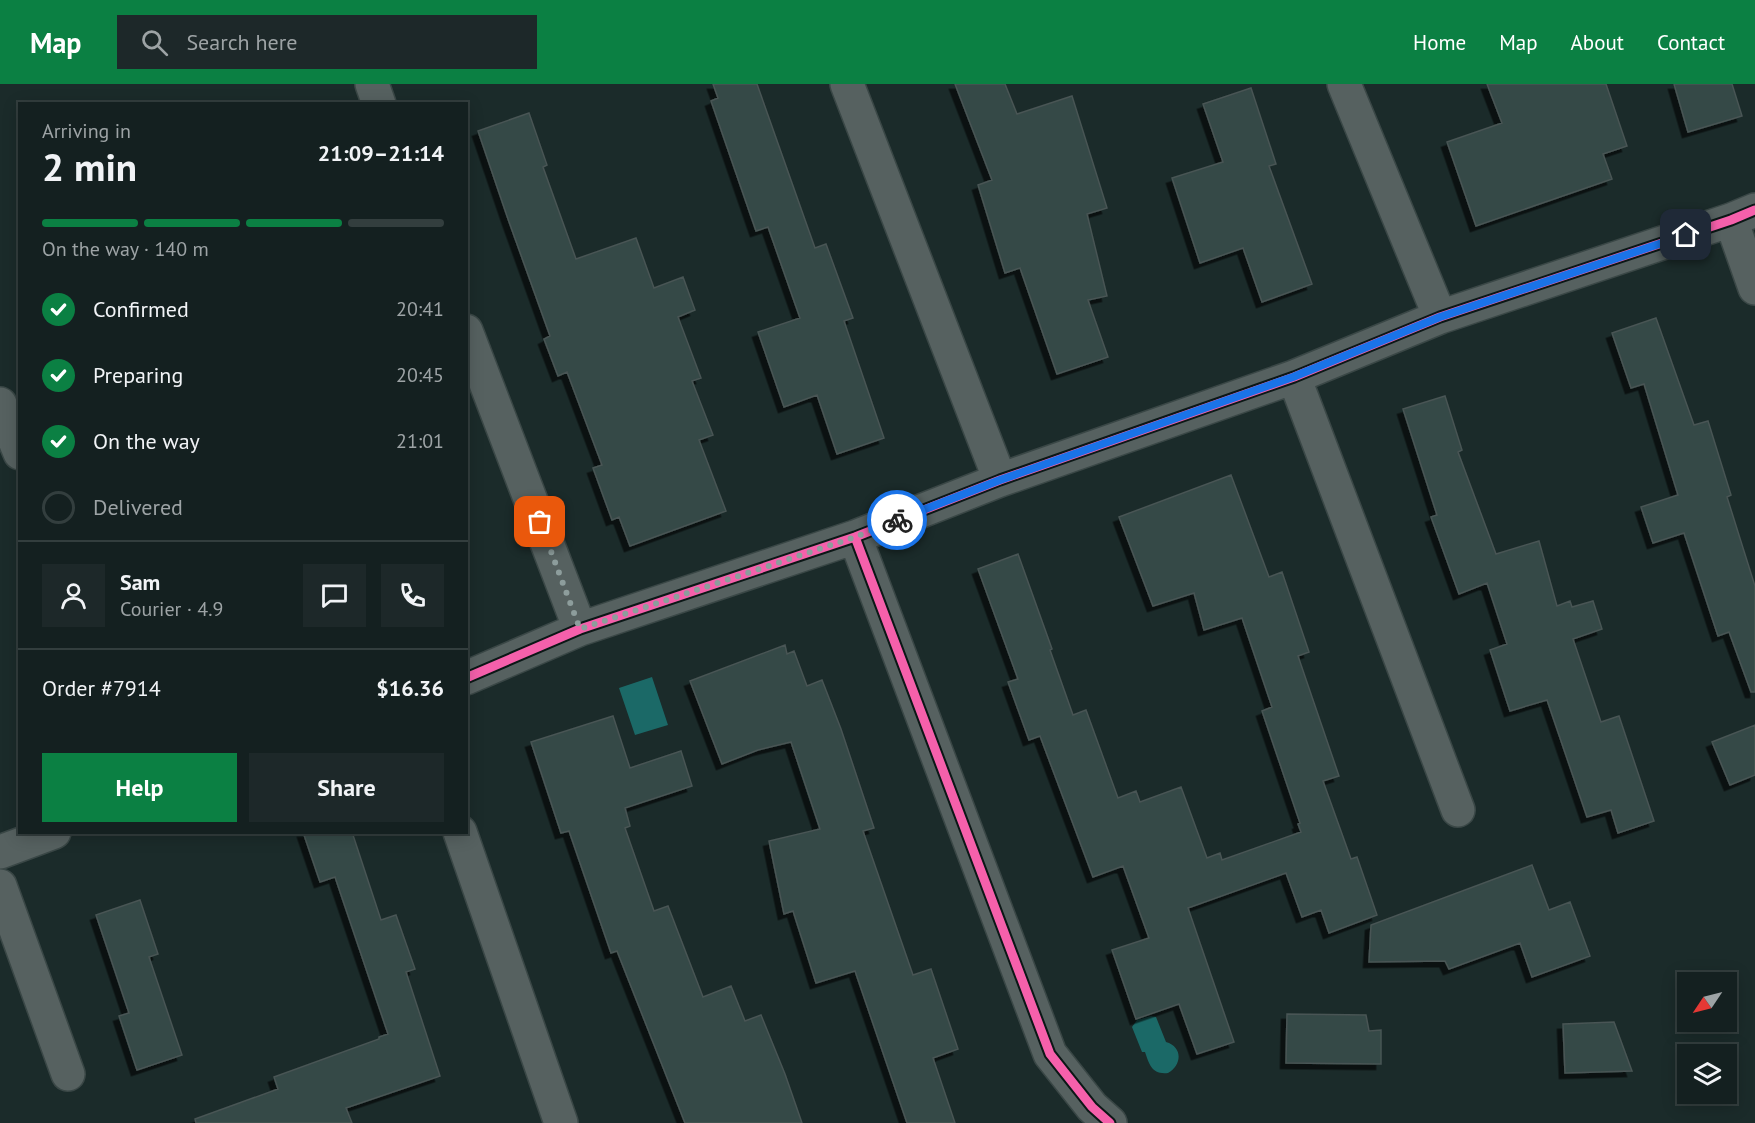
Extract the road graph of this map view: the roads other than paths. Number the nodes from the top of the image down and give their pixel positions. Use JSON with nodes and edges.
{"nodes":[{"id":1,"x":372,"y":84,"type":"edge"},
{"id":2,"x":847,"y":84,"type":"edge"},
{"id":3,"x":1344,"y":84,"type":"edge"},
{"id":4,"x":378,"y":102,"type":"edge"},
{"id":5,"x":1743,"y":215,"type":"edge"},
{"id":6,"x":1755,"y":288,"type":"edge"},
{"id":7,"x":1440,"y":317,"type":"junction"},
{"id":8,"x":468,"y":336,"type":"edge"},
{"id":9,"x":1293,"y":377,"type":"junction"},
{"id":10,"x":0,"y":404,"type":"edge"},
{"id":11,"x":18,"y":448,"type":"edge"},
{"id":12,"x":1000,"y":480,"type":"junction"},
{"id":13,"x":855,"y":537,"type":"junction"},
{"id":14,"x":580,"y":629,"type":"junction"},
{"id":15,"x":468,"y":677,"type":"edge"},
{"id":16,"x":1458,"y":810,"type":"dead end"},
{"id":17,"x":49,"y":834,"type":"edge"},
{"id":18,"x":461,"y":834,"type":"edge"},
{"id":19,"x":0,"y":852,"type":"edge"},
{"id":20,"x":0,"y":886,"type":"edge"},
{"id":21,"x":68,"y":1074,"type":"dead end"},
{"id":22,"x":561,"y":1123,"type":"edge"},
{"id":23,"x":1110,"y":1123,"type":"edge"}],
"edges":[{"from":1,"to":4,"type":"street"},
{"from":2,"to":12,"type":"street"},
{"from":3,"to":7,"type":"street"},
{"from":5,"to":6,"type":"street"},
{"from":5,"to":7,"type":"street"},
{"from":7,"to":9,"type":"street"},
{"from":8,"to":14,"type":"street"},
{"from":9,"to":12,"type":"street"},
{"from":9,"to":16,"type":"street"},
{"from":10,"to":11,"type":"street"},
{"from":12,"to":13,"type":"street"},
{"from":13,"to":14,"type":"street"},
{"from":13,"to":23,"type":"street"},
{"from":14,"to":15,"type":"street"},
{"from":17,"to":19,"type":"street"},
{"from":18,"to":22,"type":"street"},
{"from":20,"to":21,"type":"street"}]}
